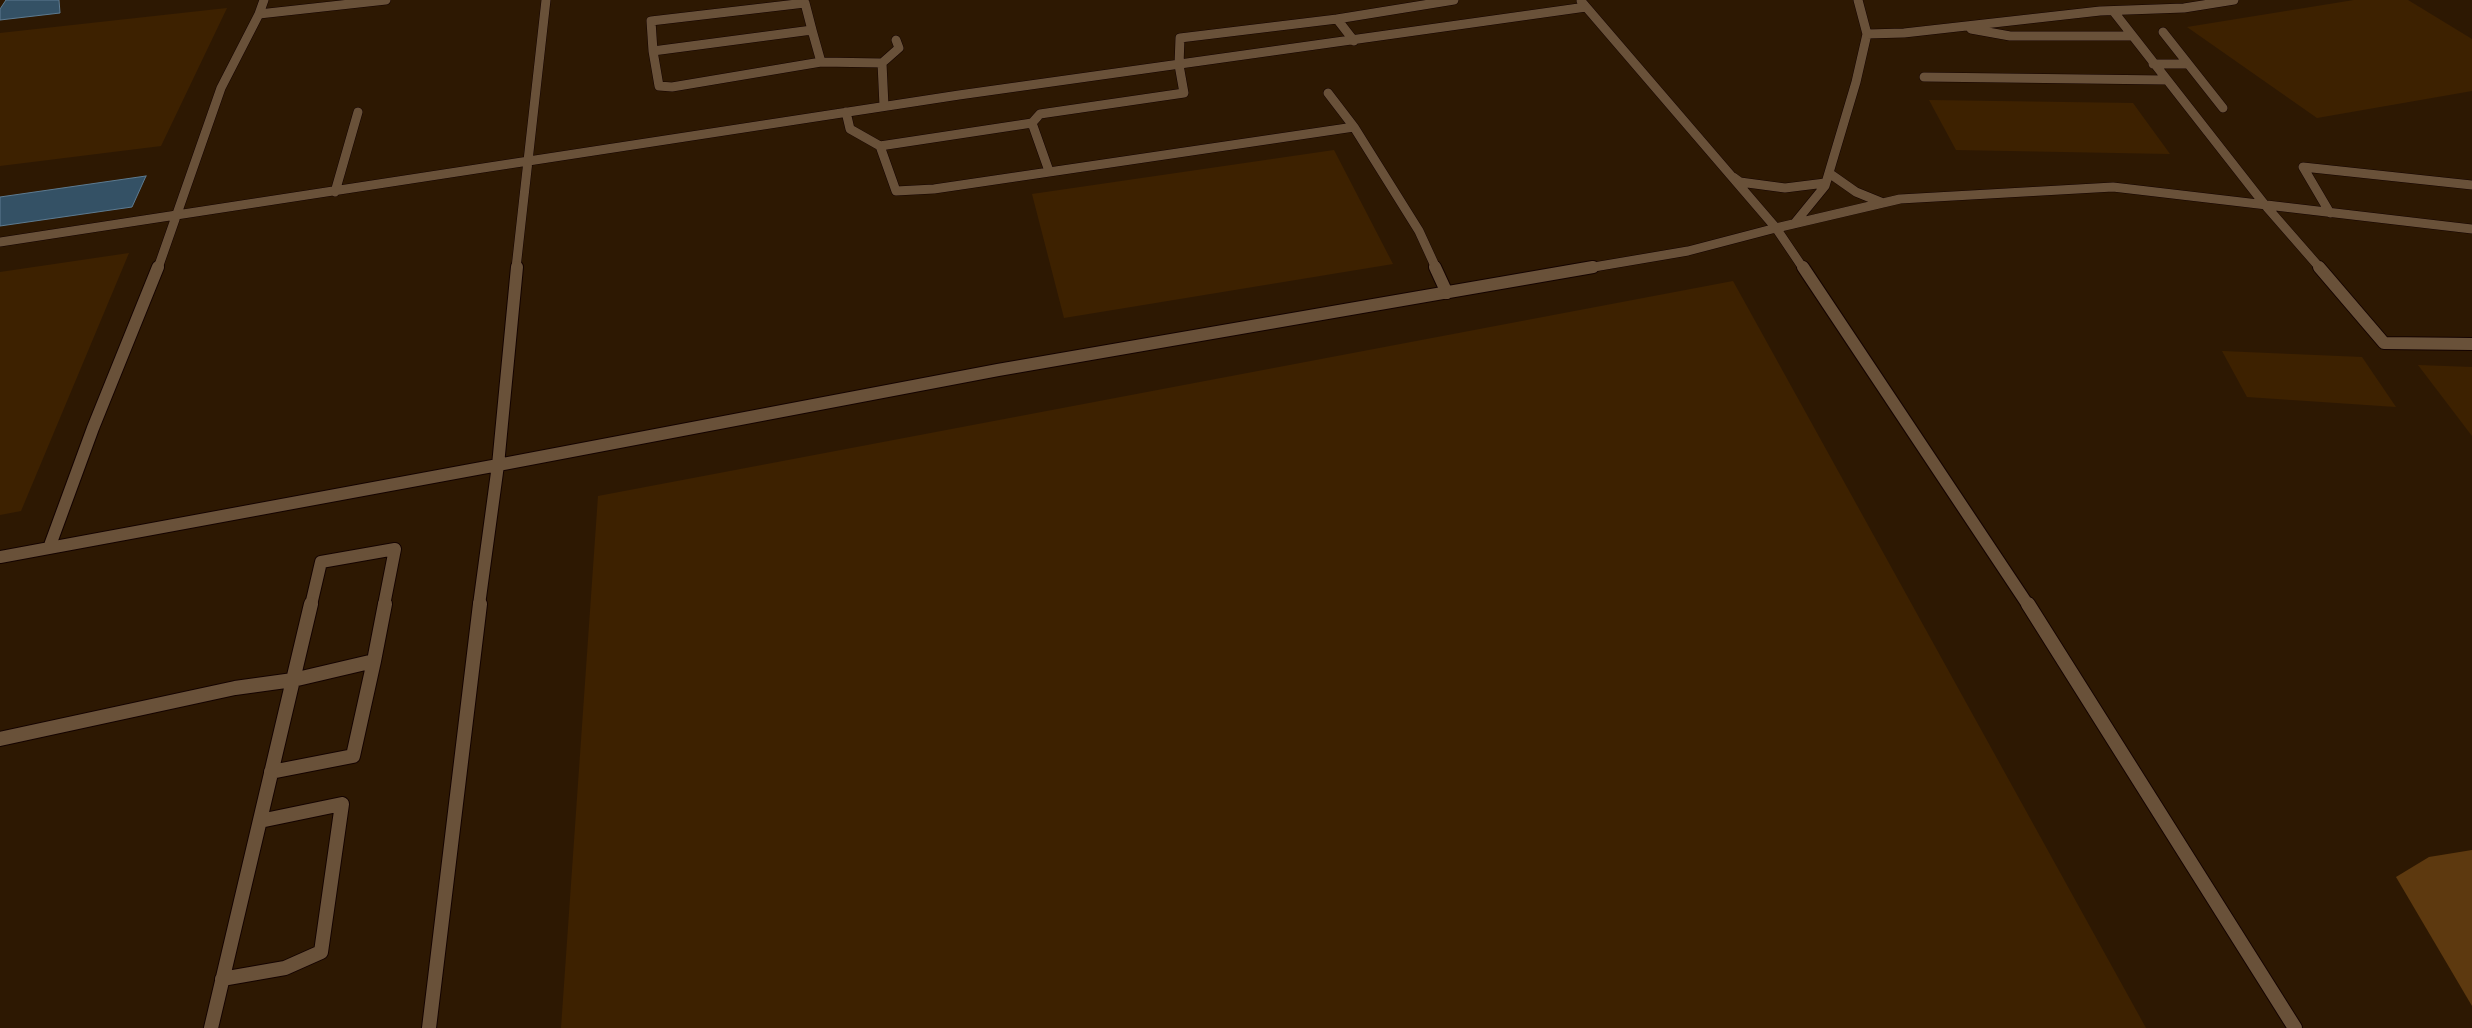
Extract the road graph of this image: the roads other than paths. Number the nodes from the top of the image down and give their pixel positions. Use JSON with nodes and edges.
{"nodes":[{"id":1,"x":264,"y":0,"type":"edge"},
{"id":2,"x":386,"y":0,"type":"edge"},
{"id":3,"x":546,"y":0,"type":"edge"},
{"id":4,"x":1454,"y":0,"type":"edge"},
{"id":5,"x":1858,"y":0,"type":"edge"},
{"id":6,"x":2144,"y":0,"type":"edge"},
{"id":7,"x":2234,"y":0,"type":"edge"},
{"id":8,"x":1583,"y":3,"type":"edge"},
{"id":9,"x":2155,"y":9,"type":"junction"},
{"id":10,"x":2114,"y":12,"type":"junction"},
{"id":11,"x":259,"y":14,"type":"junction"},
{"id":12,"x":1337,"y":19,"type":"junction"},
{"id":13,"x":1956,"y":27,"type":"junction"},
{"id":14,"x":812,"y":30,"type":"junction"},
{"id":15,"x":2163,"y":32,"type":"dead end"},
{"id":16,"x":1867,"y":34,"type":"junction"},
{"id":17,"x":2132,"y":36,"type":"junction"},
{"id":18,"x":896,"y":40,"type":"dead end"},
{"id":19,"x":1354,"y":41,"type":"junction"},
{"id":20,"x":653,"y":51,"type":"junction"},
{"id":21,"x":820,"y":62,"type":"junction"},
{"id":22,"x":882,"y":63,"type":"junction"},
{"id":23,"x":2153,"y":64,"type":"junction"},
{"id":24,"x":2188,"y":64,"type":"junction"},
{"id":25,"x":1179,"y":66,"type":"junction"},
{"id":26,"x":1924,"y":77,"type":"dead end"},
{"id":27,"x":2165,"y":80,"type":"junction"},
{"id":28,"x":1328,"y":94,"type":"dead end"},
{"id":29,"x":884,"y":106,"type":"junction"},
{"id":30,"x":2224,"y":108,"type":"dead end"},
{"id":31,"x":358,"y":112,"type":"dead end"},
{"id":32,"x":846,"y":112,"type":"junction"},
{"id":33,"x":1032,"y":123,"type":"junction"},
{"id":34,"x":1354,"y":127,"type":"junction"},
{"id":35,"x":880,"y":146,"type":"junction"},
{"id":36,"x":527,"y":162,"type":"junction"},
{"id":37,"x":1049,"y":171,"type":"junction"},
{"id":38,"x":1828,"y":173,"type":"junction"},
{"id":39,"x":1732,"y":177,"type":"junction"},
{"id":40,"x":1826,"y":182,"type":"junction"},
{"id":41,"x":2472,"y":185,"type":"edge"},
{"id":42,"x":335,"y":192,"type":"junction"},
{"id":43,"x":1883,"y":203,"type":"junction"},
{"id":44,"x":2265,"y":205,"type":"junction"},
{"id":45,"x":2330,"y":213,"type":"junction"},
{"id":46,"x":178,"y":214,"type":"junction"},
{"id":47,"x":1794,"y":224,"type":"junction"},
{"id":48,"x":1776,"y":228,"type":"junction"},
{"id":49,"x":2472,"y":229,"type":"edge"},
{"id":50,"x":0,"y":242,"type":"edge"},
{"id":51,"x":1447,"y":292,"type":"junction"},
{"id":52,"x":2472,"y":344,"type":"edge"},
{"id":53,"x":498,"y":465,"type":"junction"},
{"id":54,"x":49,"y":548,"type":"junction"},
{"id":55,"x":0,"y":557,"type":"edge"},
{"id":56,"x":374,"y":661,"type":"junction"},
{"id":57,"x":293,"y":680,"type":"junction"},
{"id":58,"x":0,"y":739,"type":"edge"},
{"id":59,"x":271,"y":772,"type":"junction"},
{"id":60,"x":260,"y":821,"type":"junction"},
{"id":61,"x":222,"y":979,"type":"junction"},
{"id":62,"x":211,"y":1028,"type":"edge"},
{"id":63,"x":429,"y":1028,"type":"edge"},
{"id":64,"x":2295,"y":1028,"type":"edge"}],
"edges":[{"from":1,"to":11,"type":"lane"},
{"from":2,"to":11,"type":"lane"},
{"from":3,"to":36,"type":"lane"},
{"from":4,"to":12,"type":"lane"},
{"from":5,"to":16,"type":"lane"},
{"from":6,"to":9,"type":"lane"},
{"from":7,"to":9,"type":"lane"},
{"from":8,"to":19,"type":"lane"},
{"from":8,"to":39,"type":"lane"},
{"from":9,"to":10,"type":"lane"},
{"from":10,"to":13,"type":"lane"},
{"from":10,"to":17,"type":"lane"},
{"from":11,"to":46,"type":"lane"},
{"from":12,"to":19,"type":"lane"},
{"from":12,"to":25,"type":"lane"},
{"from":13,"to":16,"type":"lane"},
{"from":13,"to":17,"type":"lane"},
{"from":14,"to":20,"type":"lane"},
{"from":14,"to":20,"type":"lane"},
{"from":14,"to":21,"type":"lane"},
{"from":15,"to":24,"type":"lane"},
{"from":16,"to":38,"type":"lane"},
{"from":17,"to":23,"type":"lane"},
{"from":18,"to":22,"type":"lane"},
{"from":19,"to":25,"type":"lane"},
{"from":20,"to":21,"type":"lane"},
{"from":21,"to":22,"type":"lane"},
{"from":22,"to":29,"type":"lane"},
{"from":23,"to":24,"type":"lane"},
{"from":23,"to":27,"type":"lane"},
{"from":24,"to":30,"type":"lane"},
{"from":25,"to":29,"type":"lane"},
{"from":25,"to":33,"type":"lane"},
{"from":26,"to":27,"type":"lane"},
{"from":27,"to":44,"type":"lane"},
{"from":28,"to":34,"type":"lane"},
{"from":29,"to":32,"type":"lane"},
{"from":31,"to":42,"type":"lane"},
{"from":32,"to":35,"type":"lane"},
{"from":32,"to":36,"type":"lane"},
{"from":33,"to":35,"type":"lane"},
{"from":33,"to":37,"type":"lane"},
{"from":34,"to":37,"type":"lane"},
{"from":34,"to":51,"type":"lane"},
{"from":35,"to":37,"type":"lane"},
{"from":36,"to":42,"type":"lane"},
{"from":36,"to":53,"type":"lane"},
{"from":38,"to":40,"type":"lane"},
{"from":38,"to":43,"type":"lane"},
{"from":39,"to":40,"type":"lane"},
{"from":39,"to":48,"type":"lane"},
{"from":40,"to":47,"type":"lane"},
{"from":41,"to":45,"type":"lane"},
{"from":42,"to":46,"type":"lane"},
{"from":43,"to":44,"type":"lane"},
{"from":43,"to":47,"type":"lane"},
{"from":44,"to":45,"type":"lane"},
{"from":44,"to":52,"type":"lane"},
{"from":45,"to":49,"type":"lane"},
{"from":46,"to":50,"type":"lane"},
{"from":46,"to":54,"type":"lane"},
{"from":47,"to":48,"type":"lane"},
{"from":48,"to":51,"type":"lane"},
{"from":48,"to":64,"type":"lane"},
{"from":51,"to":53,"type":"lane"},
{"from":53,"to":54,"type":"lane"},
{"from":53,"to":63,"type":"lane"},
{"from":54,"to":55,"type":"lane"},
{"from":56,"to":57,"type":"lane"},
{"from":56,"to":57,"type":"lane"},
{"from":56,"to":59,"type":"lane"},
{"from":57,"to":58,"type":"lane"},
{"from":57,"to":59,"type":"lane"},
{"from":59,"to":60,"type":"lane"},
{"from":60,"to":61,"type":"lane"},
{"from":60,"to":61,"type":"lane"},
{"from":61,"to":62,"type":"lane"}]}
